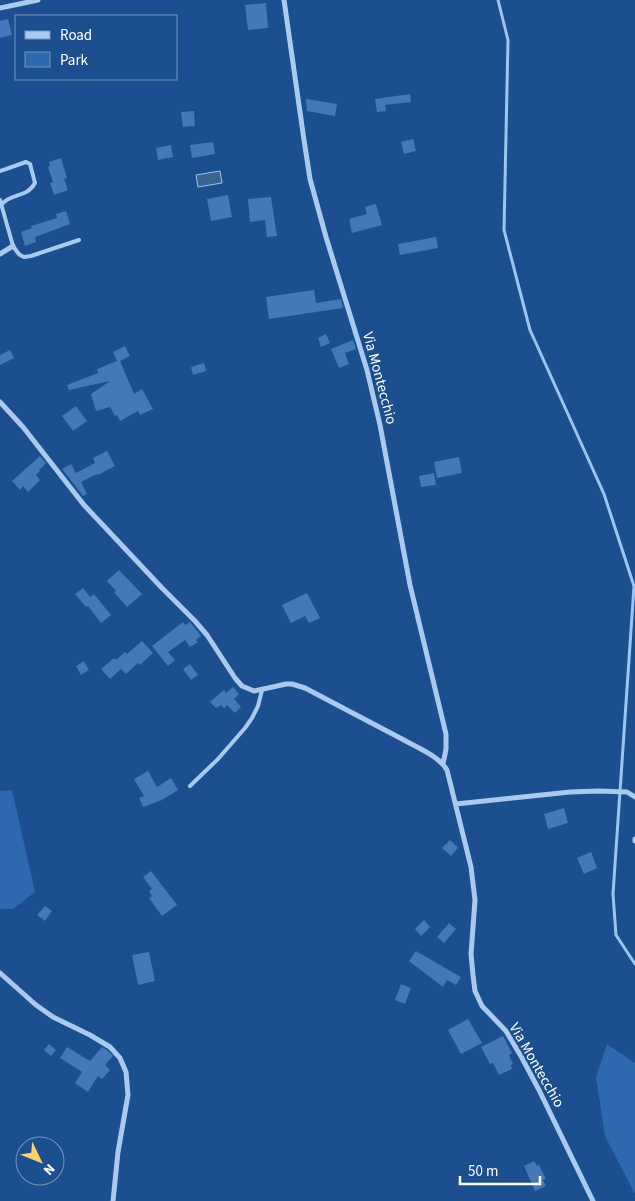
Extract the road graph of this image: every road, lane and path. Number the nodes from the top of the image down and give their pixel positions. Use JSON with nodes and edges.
{"nodes":[{"id":1,"x":38,"y":0,"type":"edge"},
{"id":2,"x":284,"y":0,"type":"edge"},
{"id":3,"x":0,"y":8,"type":"edge"},
{"id":4,"x":0,"y":171,"type":"edge"},
{"id":5,"x":1,"y":202,"type":"edge"},
{"id":6,"x":80,"y":240,"type":"dead end"},
{"id":7,"x":13,"y":246,"type":"junction"},
{"id":8,"x":0,"y":254,"type":"edge"},
{"id":9,"x":0,"y":402,"type":"edge"},
{"id":10,"x":262,"y":690,"type":"junction"},
{"id":11,"x":443,"y":764,"type":"junction"},
{"id":12,"x":190,"y":786,"type":"dead end"},
{"id":13,"x":635,"y":796,"type":"edge"},
{"id":14,"x":456,"y":804,"type":"junction"},
{"id":15,"x":0,"y":973,"type":"edge"},
{"id":16,"x":113,"y":1201,"type":"edge"},
{"id":17,"x":593,"y":1201,"type":"edge"}],
"edges":[{"from":1,"to":3,"type":"street"},
{"from":2,"to":11,"type":"street","name":"Via Montecchio"},
{"from":4,"to":5,"type":"lane"},
{"from":5,"to":7,"type":"lane"},
{"from":6,"to":7,"type":"lane"},
{"from":7,"to":8,"type":"street"},
{"from":9,"to":10,"type":"street"},
{"from":10,"to":11,"type":"street"},
{"from":10,"to":12,"type":"lane"},
{"from":11,"to":14,"type":"street","name":"Via Montecchio"},
{"from":13,"to":14,"type":"street"},
{"from":14,"to":17,"type":"street","name":"Via Montecchio"},
{"from":15,"to":16,"type":"street"}]}
